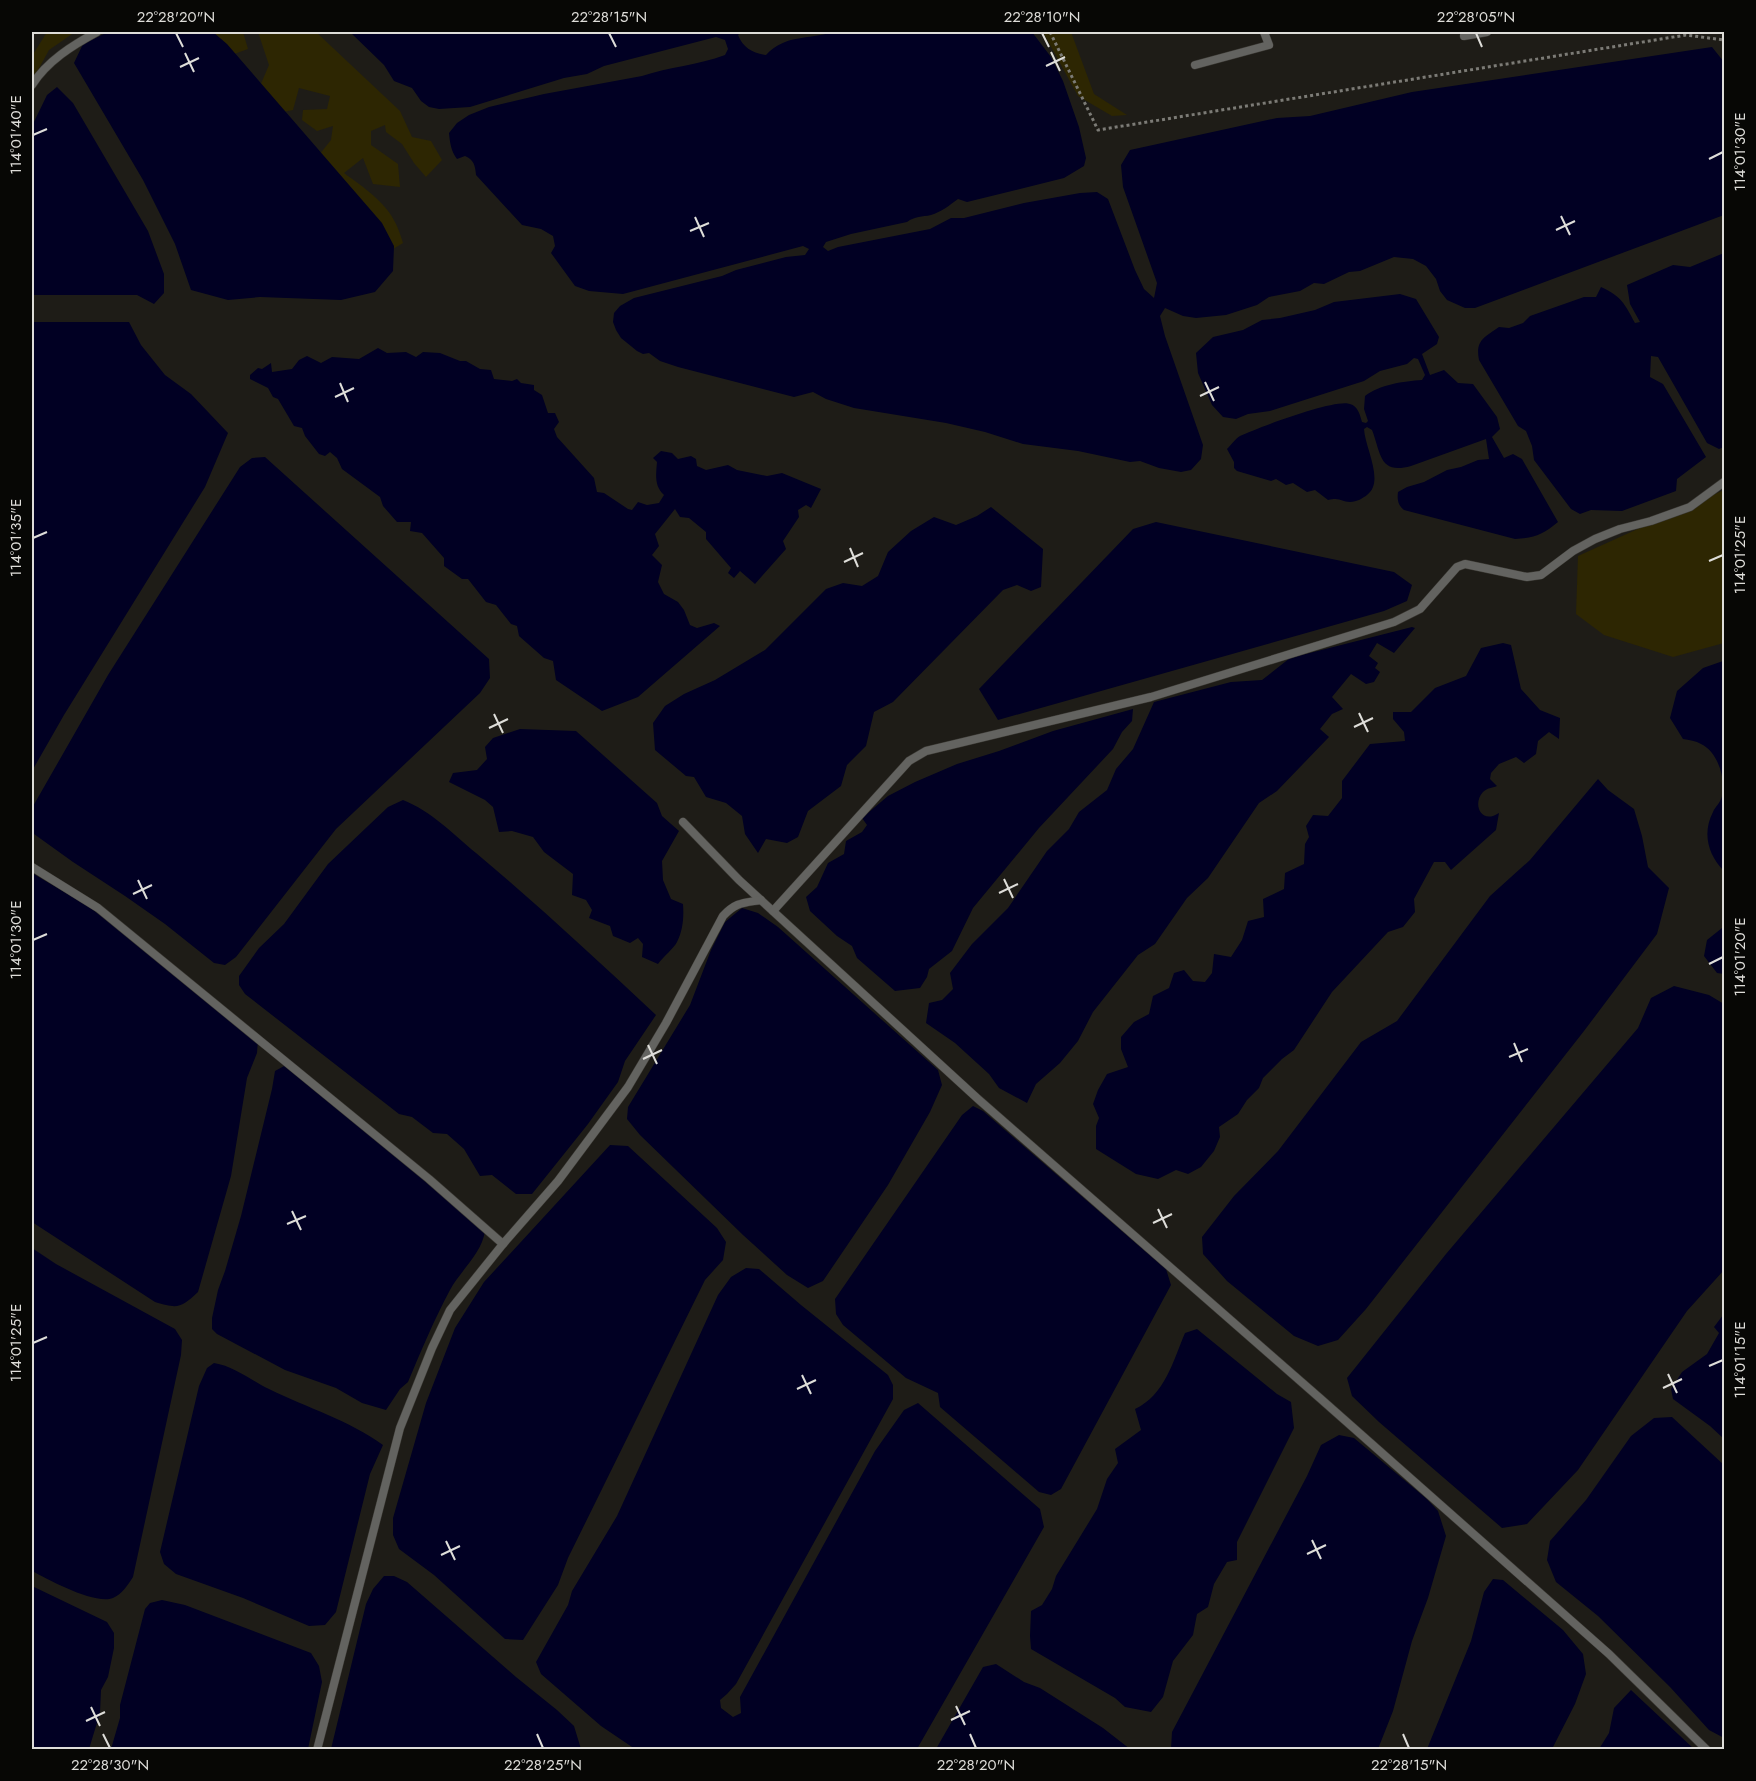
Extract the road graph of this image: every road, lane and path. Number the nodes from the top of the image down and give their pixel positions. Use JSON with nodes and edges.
{"nodes":[{"id":1,"x":97,"y":32,"type":"edge"},
{"id":2,"x":1050,"y":32,"type":"edge"},
{"id":3,"x":1264,"y":32,"type":"edge"},
{"id":4,"x":1487,"y":32,"type":"edge"},
{"id":5,"x":1464,"y":36,"type":"dead end"},
{"id":6,"x":1725,"y":40,"type":"edge"},
{"id":7,"x":1195,"y":64,"type":"dead end"},
{"id":8,"x":32,"y":85,"type":"edge"},
{"id":9,"x":1725,"y":482,"type":"edge"},
{"id":10,"x":683,"y":822,"type":"dead end"},
{"id":11,"x":32,"y":867,"type":"edge"},
{"id":12,"x":761,"y":900,"type":"junction"},
{"id":13,"x":773,"y":911,"type":"junction"},
{"id":14,"x":503,"y":1244,"type":"junction"},
{"id":15,"x":316,"y":1749,"type":"edge"},
{"id":16,"x":1707,"y":1749,"type":"edge"}],
"edges":[{"from":1,"to":8,"type":"lane"},
{"from":2,"to":6,"type":"path"},
{"from":3,"to":7,"type":"lane"},
{"from":4,"to":5,"type":"lane"},
{"from":9,"to":13,"type":"lane"},
{"from":10,"to":12,"type":"lane"},
{"from":11,"to":14,"type":"lane"},
{"from":12,"to":13,"type":"lane"},
{"from":12,"to":14,"type":"lane"},
{"from":13,"to":16,"type":"lane"},
{"from":14,"to":15,"type":"lane"}]}
